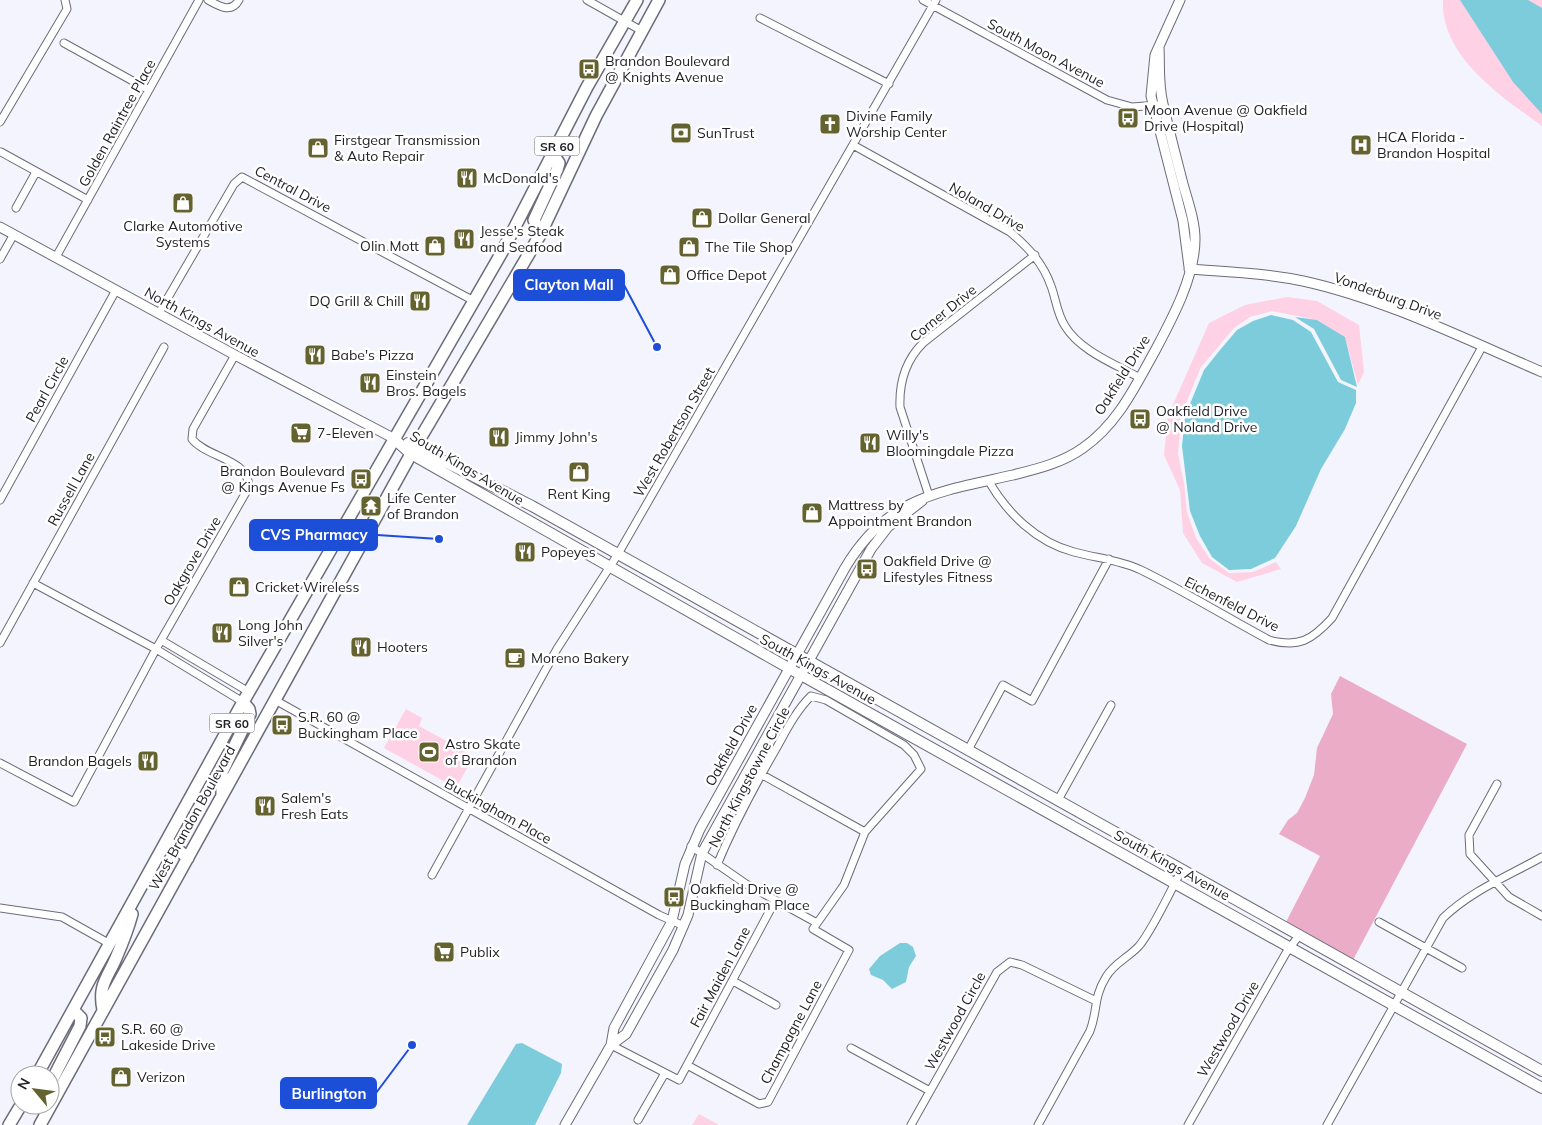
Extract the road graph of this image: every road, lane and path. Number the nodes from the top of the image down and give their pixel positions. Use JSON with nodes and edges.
{"nodes":[{"id":1,"x":65,"y":0,"type":"edge"},
{"id":2,"x":199,"y":0,"type":"edge"},
{"id":3,"x":208,"y":0,"type":"edge"},
{"id":4,"x":239,"y":0,"type":"edge"},
{"id":5,"x":587,"y":0,"type":"edge"},
{"id":6,"x":637,"y":0,"type":"edge"},
{"id":7,"x":659,"y":0,"type":"edge"},
{"id":8,"x":924,"y":0,"type":"edge"},
{"id":9,"x":1180,"y":0,"type":"edge"},
{"id":10,"x":934,"y":3,"type":"edge"},
{"id":11,"x":760,"y":18,"type":"dead end"},
{"id":12,"x":625,"y":22,"type":"junction"},
{"id":13,"x":642,"y":31,"type":"junction"},
{"id":14,"x":64,"y":43,"type":"dead end"},
{"id":15,"x":1159,"y":47,"type":"junction"},
{"id":16,"x":888,"y":84,"type":"junction"},
{"id":17,"x":149,"y":90,"type":"junction"},
{"id":18,"x":1163,"y":104,"type":"junction"},
{"id":19,"x":1152,"y":106,"type":"junction"},
{"id":20,"x":0,"y":122,"type":"edge"},
{"id":21,"x":852,"y":145,"type":"junction"},
{"id":22,"x":0,"y":152,"type":"edge"},
{"id":23,"x":553,"y":154,"type":"junction"},
{"id":24,"x":1174,"y":169,"type":"junction"},
{"id":25,"x":36,"y":172,"type":"junction"},
{"id":26,"x":88,"y":200,"type":"junction"},
{"id":27,"x":16,"y":208,"type":"dead end"},
{"id":28,"x":0,"y":227,"type":"edge"},
{"id":29,"x":14,"y":234,"type":"junction"},
{"id":30,"x":540,"y":235,"type":"junction"},
{"id":31,"x":1035,"y":255,"type":"junction"},
{"id":32,"x":56,"y":257,"type":"junction"},
{"id":33,"x":0,"y":259,"type":"edge"},
{"id":34,"x":1189,"y":269,"type":"junction"},
{"id":35,"x":116,"y":290,"type":"junction"},
{"id":36,"x":474,"y":301,"type":"junction"},
{"id":37,"x":158,"y":313,"type":"junction"},
{"id":38,"x":164,"y":347,"type":"dead end"},
{"id":39,"x":1482,"y":347,"type":"junction"},
{"id":40,"x":235,"y":356,"type":"junction"},
{"id":41,"x":1542,"y":371,"type":"edge"},
{"id":42,"x":1140,"y":378,"type":"junction"},
{"id":43,"x":393,"y":438,"type":"junction"},
{"id":44,"x":414,"y":449,"type":"junction"},
{"id":45,"x":988,"y":480,"type":"junction"},
{"id":46,"x":929,"y":496,"type":"junction"},
{"id":47,"x":0,"y":500,"type":"edge"},
{"id":48,"x":618,"y":554,"type":"junction"},
{"id":49,"x":1108,"y":559,"type":"junction"},
{"id":50,"x":610,"y":567,"type":"junction"},
{"id":51,"x":33,"y":582,"type":"junction"},
{"id":52,"x":161,"y":640,"type":"junction"},
{"id":53,"x":0,"y":643,"type":"edge"},
{"id":54,"x":156,"y":649,"type":"junction"},
{"id":55,"x":797,"y":654,"type":"junction"},
{"id":56,"x":810,"y":661,"type":"junction"},
{"id":57,"x":789,"y":668,"type":"junction"},
{"id":58,"x":801,"y":675,"type":"junction"},
{"id":59,"x":246,"y":697,"type":"junction"},
{"id":60,"x":275,"y":700,"type":"junction"},
{"id":61,"x":851,"y":703,"type":"junction"},
{"id":62,"x":1111,"y":705,"type":"dead end"},
{"id":63,"x":949,"y":740,"type":"junction"},
{"id":64,"x":968,"y":750,"type":"junction"},
{"id":65,"x":0,"y":762,"type":"edge"},
{"id":66,"x":750,"y":768,"type":"junction"},
{"id":67,"x":762,"y":774,"type":"junction"},
{"id":68,"x":1497,"y":784,"type":"dead end"},
{"id":69,"x":222,"y":796,"type":"junction"},
{"id":70,"x":1058,"y":800,"type":"junction"},
{"id":71,"x":468,"y":809,"type":"junction"},
{"id":72,"x":865,"y":832,"type":"junction"},
{"id":73,"x":167,"y":841,"type":"junction"},
{"id":74,"x":691,"y":846,"type":"junction"},
{"id":75,"x":702,"y":853,"type":"junction"},
{"id":76,"x":1542,"y":857,"type":"edge"},
{"id":77,"x":188,"y":858,"type":"junction"},
{"id":78,"x":717,"y":865,"type":"junction"},
{"id":79,"x":1182,"y":869,"type":"junction"},
{"id":80,"x":432,"y":875,"type":"dead end"},
{"id":81,"x":1175,"y":882,"type":"junction"},
{"id":82,"x":1495,"y":884,"type":"junction"},
{"id":83,"x":137,"y":896,"type":"junction"},
{"id":84,"x":776,"y":901,"type":"junction"},
{"id":85,"x":0,"y":908,"type":"edge"},
{"id":86,"x":1542,"y":916,"type":"edge"},
{"id":87,"x":672,"y":922,"type":"junction"},
{"id":88,"x":1379,"y":922,"type":"dead end"},
{"id":89,"x":817,"y":923,"type":"junction"},
{"id":90,"x":684,"y":926,"type":"junction"},
{"id":91,"x":1300,"y":934,"type":"junction"},
{"id":92,"x":110,"y":944,"type":"junction"},
{"id":93,"x":1427,"y":947,"type":"junction"},
{"id":94,"x":1292,"y":948,"type":"junction"},
{"id":95,"x":1462,"y":968,"type":"dead end"},
{"id":96,"x":733,"y":981,"type":"junction"},
{"id":97,"x":1402,"y":992,"type":"junction"},
{"id":98,"x":1094,"y":1000,"type":"junction"},
{"id":99,"x":1395,"y":1004,"type":"junction"},
{"id":100,"x":776,"y":1005,"type":"dead end"},
{"id":101,"x":73,"y":1010,"type":"junction"},
{"id":102,"x":103,"y":1010,"type":"junction"},
{"id":103,"x":611,"y":1045,"type":"junction"},
{"id":104,"x":852,"y":1048,"type":"dead end"},
{"id":105,"x":43,"y":1065,"type":"edge"},
{"id":106,"x":60,"y":1065,"type":"edge"},
{"id":107,"x":687,"y":1065,"type":"junction"},
{"id":108,"x":1542,"y":1071,"type":"edge"},
{"id":109,"x":665,"y":1073,"type":"junction"},
{"id":110,"x":1542,"y":1088,"type":"edge"},
{"id":111,"x":930,"y":1091,"type":"junction"},
{"id":112,"x":638,"y":1120,"type":"dead end"},
{"id":113,"x":40,"y":1125,"type":"edge"},
{"id":114,"x":565,"y":1125,"type":"edge"},
{"id":115,"x":911,"y":1125,"type":"edge"},
{"id":116,"x":1038,"y":1125,"type":"edge"},
{"id":117,"x":1188,"y":1125,"type":"edge"},
{"id":118,"x":1327,"y":1125,"type":"edge"}],
"edges":[{"from":1,"to":20,"type":"street"},
{"from":2,"to":17,"type":"street","name":"Golden Raintree Place"},
{"from":3,"to":4,"type":"street"},
{"from":5,"to":12,"type":"street"},
{"from":6,"to":12,"type":"highway","name":"West Brandon Boulevard","number":"SR 60"},
{"from":7,"to":13,"type":"highway","name":"West Brandon Boulevard","number":"SR 60"},
{"from":8,"to":10,"type":"street","name":"South Moon Avenue"},
{"from":9,"to":15,"type":"street","name":"Oakfield Drive"},
{"from":10,"to":16,"type":"street","name":"West Robertson Street"},
{"from":10,"to":19,"type":"street","name":"South Moon Avenue"},
{"from":11,"to":16,"type":"street"},
{"from":12,"to":13,"type":"street"},
{"from":12,"to":23,"type":"highway","name":"West Brandon Boulevard","number":"SR 60"},
{"from":13,"to":30,"type":"highway","name":"West Brandon Boulevard","number":"SR 60"},
{"from":14,"to":17,"type":"street"},
{"from":15,"to":18,"type":"street","name":"Oakfield Drive"},
{"from":15,"to":19,"type":"street","name":"Oakfield Drive"},
{"from":16,"to":21,"type":"street","name":"West Robertson Street"},
{"from":17,"to":26,"type":"street","name":"Golden Raintree Place"},
{"from":18,"to":19,"type":"street","name":"South Moon Avenue"},
{"from":18,"to":24,"type":"street","name":"Oakfield Drive"},
{"from":19,"to":24,"type":"street","name":"Oakfield Drive"},
{"from":21,"to":31,"type":"street","name":"Noland Drive"},
{"from":21,"to":48,"type":"street","name":"West Robertson Street"},
{"from":22,"to":25,"type":"street"},
{"from":23,"to":30,"type":"highway"},
{"from":23,"to":36,"type":"highway","name":"West Brandon Boulevard","number":"SR 60"},
{"from":24,"to":34,"type":"street","name":"Oakfield Drive"},
{"from":25,"to":26,"type":"street"},
{"from":25,"to":27,"type":"street"},
{"from":26,"to":32,"type":"street","name":"Golden Raintree Place"},
{"from":28,"to":29,"type":"street","name":"North Kings Avenue"},
{"from":29,"to":32,"type":"street","name":"North Kings Avenue"},
{"from":29,"to":33,"type":"street"},
{"from":30,"to":44,"type":"highway","name":"West Brandon Boulevard","number":"SR 60"},
{"from":31,"to":42,"type":"street","name":"Noland Drive"},
{"from":31,"to":46,"type":"street","name":"Corner Drive"},
{"from":32,"to":35,"type":"street","name":"North Kings Avenue"},
{"from":34,"to":39,"type":"street","name":"Vonderburg Drive"},
{"from":34,"to":42,"type":"street","name":"Oakfield Drive"},
{"from":35,"to":37,"type":"street","name":"North Kings Avenue"},
{"from":35,"to":47,"type":"street","name":"Pearl Circle"},
{"from":36,"to":37,"type":"street","name":"Central Drive"},
{"from":36,"to":43,"type":"highway","name":"West Brandon Boulevard","number":"SR 60"},
{"from":37,"to":40,"type":"street","name":"North Kings Avenue"},
{"from":38,"to":51,"type":"street","name":"Russell Lane"},
{"from":39,"to":41,"type":"street","name":"Vonderburg Drive"},
{"from":39,"to":49,"type":"street","name":"Eichenfeld Drive"},
{"from":40,"to":43,"type":"street","name":"North Kings Avenue"},
{"from":40,"to":52,"type":"street","name":"Oakgrove Drive"},
{"from":42,"to":45,"type":"street","name":"Oakfield Drive"},
{"from":43,"to":44,"type":"main road","name":"South Kings Avenue"},
{"from":43,"to":59,"type":"highway","name":"West Brandon Boulevard","number":"SR 60"},
{"from":44,"to":48,"type":"main road","name":"South Kings Avenue"},
{"from":44,"to":50,"type":"main road","name":"South Kings Avenue"},
{"from":44,"to":60,"type":"highway","name":"West Brandon Boulevard","number":"SR 60"},
{"from":45,"to":46,"type":"street","name":"Oakfield Drive"},
{"from":45,"to":49,"type":"street","name":"Eichenfeld Drive"},
{"from":46,"to":55,"type":"street","name":"Oakfield Drive"},
{"from":46,"to":56,"type":"street","name":"Oakfield Drive"},
{"from":48,"to":50,"type":"street","name":"West Robertson Street"},
{"from":48,"to":55,"type":"main road","name":"South Kings Avenue"},
{"from":49,"to":64,"type":"street"},
{"from":50,"to":57,"type":"main road","name":"South Kings Avenue"},
{"from":50,"to":71,"type":"street","name":"West Robertson Street"},
{"from":51,"to":53,"type":"street","name":"Russell Lane"},
{"from":51,"to":54,"type":"street"},
{"from":52,"to":54,"type":"street","name":"Oakgrove Drive"},
{"from":52,"to":59,"type":"street"},
{"from":54,"to":59,"type":"street"},
{"from":54,"to":65,"type":"street","name":"Oakgrove Drive"},
{"from":55,"to":56,"type":"main road","name":"South Kings Avenue"},
{"from":55,"to":57,"type":"street","name":"Oakfield Drive"},
{"from":56,"to":58,"type":"street","name":"Oakfield Drive"},
{"from":56,"to":63,"type":"main road","name":"South Kings Avenue"},
{"from":57,"to":58,"type":"main road","name":"South Kings Avenue"},
{"from":57,"to":74,"type":"street","name":"Oakfield Drive"},
{"from":58,"to":61,"type":"main road","name":"South Kings Avenue"},
{"from":58,"to":66,"type":"street","name":"Oakfield Drive"},
{"from":59,"to":69,"type":"highway"},
{"from":59,"to":73,"type":"highway","name":"West Brandon Boulevard","number":"SR 60"},
{"from":60,"to":69,"type":"highway","name":"West Brandon Boulevard","number":"SR 60"},
{"from":60,"to":71,"type":"street","name":"Buckingham Place"},
{"from":61,"to":63,"type":"main road"},
{"from":61,"to":81,"type":"main road","name":"South Kings Avenue"},
{"from":62,"to":70,"type":"street"},
{"from":63,"to":64,"type":"main road","name":"South Kings Avenue"},
{"from":64,"to":70,"type":"main road","name":"South Kings Avenue"},
{"from":66,"to":67,"type":"street"},
{"from":66,"to":75,"type":"street","name":"Oakfield Drive"},
{"from":67,"to":72,"type":"street"},
{"from":67,"to":72,"type":"street","name":"North Kingstowne Circle"},
{"from":67,"to":78,"type":"street","name":"North Kingstowne Circle"},
{"from":68,"to":82,"type":"street"},
{"from":69,"to":77,"type":"highway","name":"West Brandon Boulevard","number":"SR 60"},
{"from":70,"to":79,"type":"main road","name":"South Kings Avenue"},
{"from":71,"to":80,"type":"street","name":"West Robertson Street"},
{"from":71,"to":87,"type":"street","name":"Buckingham Place"},
{"from":72,"to":89,"type":"street"},
{"from":73,"to":77,"type":"highway"},
{"from":73,"to":83,"type":"highway","name":"West Brandon Boulevard","number":"SR 60"},
{"from":74,"to":75,"type":"street"},
{"from":74,"to":87,"type":"street","name":"Oakfield Drive"},
{"from":75,"to":78,"type":"street"},
{"from":75,"to":90,"type":"street","name":"Oakfield Drive"},
{"from":76,"to":82,"type":"street"},
{"from":77,"to":102,"type":"highway","name":"West Brandon Boulevard","number":"SR 60"},
{"from":78,"to":84,"type":"street","name":"North Kingstowne Circle"},
{"from":79,"to":81,"type":"street"},
{"from":79,"to":91,"type":"main road","name":"South Kings Avenue"},
{"from":81,"to":94,"type":"main road","name":"South Kings Avenue"},
{"from":81,"to":98,"type":"street"},
{"from":82,"to":86,"type":"street"},
{"from":82,"to":93,"type":"street"},
{"from":83,"to":92,"type":"highway","name":"West Brandon Boulevard","number":"SR 60"},
{"from":83,"to":102,"type":"highway"},
{"from":84,"to":89,"type":"street","name":"Champagne Lane"},
{"from":84,"to":96,"type":"street","name":"Fair Maiden Lane"},
{"from":85,"to":92,"type":"street"},
{"from":87,"to":90,"type":"street","name":"Buckingham Place"},
{"from":87,"to":103,"type":"street","name":"Oakfield Drive"},
{"from":88,"to":93,"type":"street"},
{"from":89,"to":107,"type":"street","name":"Champagne Lane"},
{"from":90,"to":103,"type":"street","name":"Oakfield Drive"},
{"from":91,"to":94,"type":"street","name":"Westwood Drive"},
{"from":91,"to":97,"type":"main road","name":"South Kings Avenue"},
{"from":92,"to":101,"type":"highway","name":"West Brandon Boulevard","number":"SR 60"},
{"from":93,"to":95,"type":"street"},
{"from":93,"to":97,"type":"street"},
{"from":94,"to":99,"type":"main road","name":"South Kings Avenue"},
{"from":94,"to":117,"type":"street","name":"Westwood Drive"},
{"from":96,"to":100,"type":"street"},
{"from":96,"to":107,"type":"street","name":"Fair Maiden Lane"},
{"from":97,"to":99,"type":"street"},
{"from":97,"to":108,"type":"main road","name":"South Kings Avenue"},
{"from":98,"to":111,"type":"street","name":"Westwood Circle"},
{"from":98,"to":116,"type":"street"},
{"from":99,"to":110,"type":"main road","name":"South Kings Avenue"},
{"from":99,"to":118,"type":"street"},
{"from":101,"to":105,"type":"highway","name":"West Brandon Boulevard","number":"SR 60"},
{"from":101,"to":106,"type":"highway"},
{"from":102,"to":113,"type":"highway","name":"West Brandon Boulevard","number":"SR 60"},
{"from":103,"to":109,"type":"street"},
{"from":103,"to":114,"type":"street","name":"Oakfield Drive"},
{"from":104,"to":111,"type":"street"},
{"from":107,"to":109,"type":"street"},
{"from":109,"to":112,"type":"street"},
{"from":111,"to":115,"type":"street","name":"Westwood Circle"}]}
